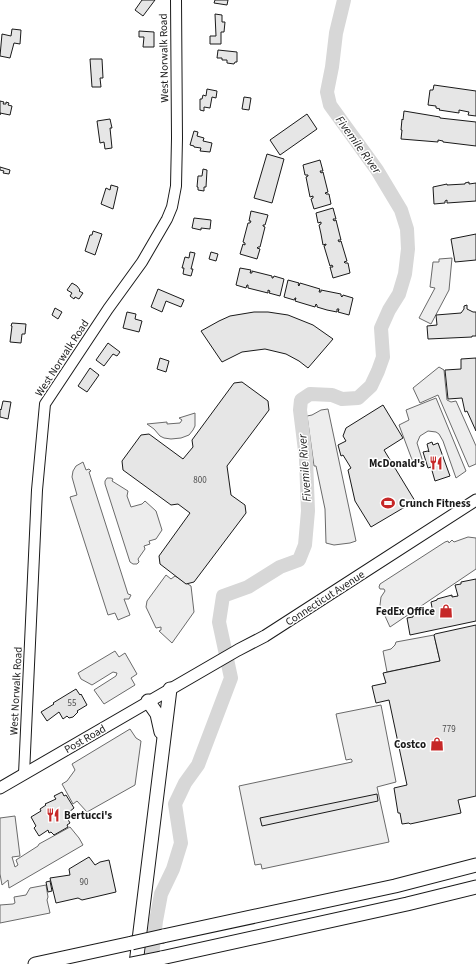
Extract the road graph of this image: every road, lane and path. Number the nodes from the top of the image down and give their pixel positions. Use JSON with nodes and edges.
{"nodes":[{"id":1,"x":176,"y":0,"type":"edge"},
{"id":2,"x":476,"y":500,"type":"edge"},
{"id":3,"x":170,"y":689,"type":"junction"},
{"id":4,"x":148,"y":702,"type":"junction"},
{"id":5,"x":162,"y":756,"type":"junction"},
{"id":6,"x":24,"y":774,"type":"junction"},
{"id":7,"x":0,"y":788,"type":"edge"},
{"id":8,"x":476,"y":865,"type":"edge"},
{"id":9,"x":476,"y":886,"type":"edge"},
{"id":10,"x":35,"y":964,"type":"edge"},
{"id":11,"x":131,"y":964,"type":"edge"},
{"id":12,"x":136,"y":964,"type":"edge"}],
"edges":[{"from":1,"to":6,"type":"main road","name":"West Norwalk Road"},
{"from":2,"to":3,"type":"main road","name":"Connecticut Avenue"},
{"from":3,"to":4,"type":"main road","name":"Post Road"},
{"from":3,"to":5,"type":"highway"},
{"from":4,"to":5,"type":"highway"},
{"from":4,"to":6,"type":"main road","name":"Post Road"},
{"from":5,"to":12,"type":"highway"},
{"from":6,"to":7,"type":"main road","name":"Post Road"},
{"from":8,"to":10,"type":"highway","bridge":true},
{"from":9,"to":11,"type":"highway","bridge":true}]}
